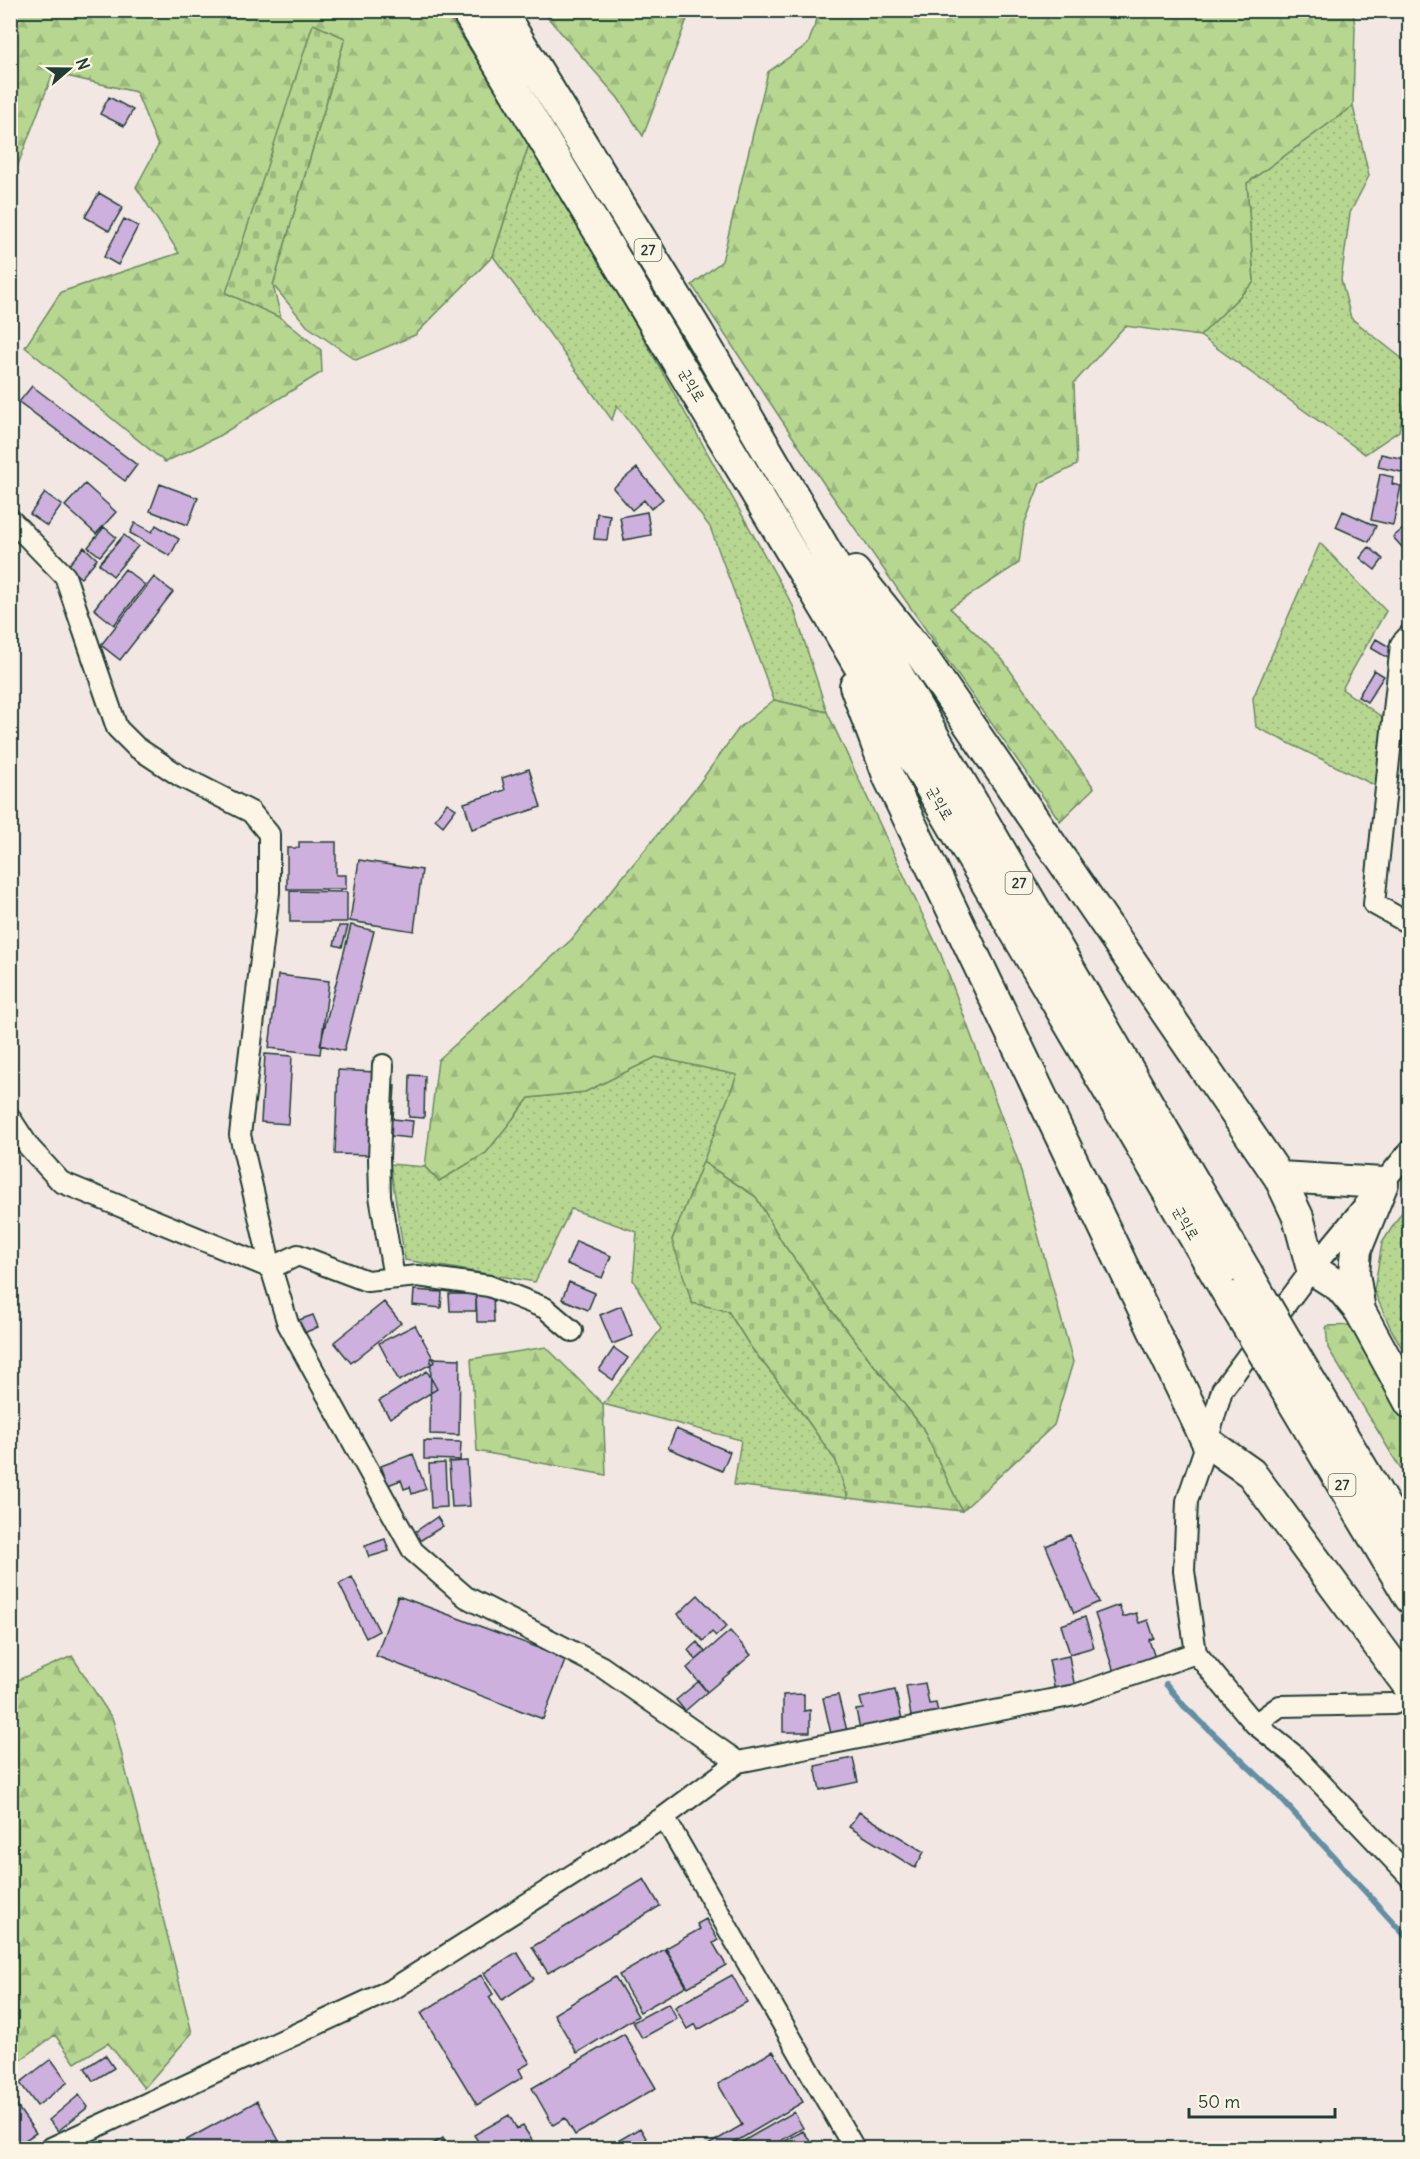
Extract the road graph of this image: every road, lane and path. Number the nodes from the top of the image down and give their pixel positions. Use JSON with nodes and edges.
{"nodes":[{"id":1,"x":466,"y":10,"type":"edge"},
{"id":2,"x":500,"y":10,"type":"edge"},
{"id":3,"x":792,"y":493,"type":"junction"},
{"id":4,"x":10,"y":519,"type":"edge"},
{"id":5,"x":828,"y":613,"type":"junction"},
{"id":6,"x":1410,"y":633,"type":"edge"},
{"id":7,"x":1410,"y":924,"type":"edge"},
{"id":8,"x":383,"y":1065,"type":"dead end"},
{"id":9,"x":10,"y":1118,"type":"edge"},
{"id":10,"x":1410,"y":1150,"type":"edge"},
{"id":11,"x":1279,"y":1176,"type":"junction"},
{"id":12,"x":1383,"y":1183,"type":"junction"},
{"id":13,"x":271,"y":1268,"type":"junction"},
{"id":14,"x":1312,"y":1269,"type":"junction"},
{"id":15,"x":394,"y":1278,"type":"junction"},
{"id":16,"x":1238,"y":1285,"type":"junction"},
{"id":17,"x":1360,"y":1311,"type":"junction"},
{"id":18,"x":572,"y":1331,"type":"dead end"},
{"id":19,"x":1284,"y":1362,"type":"junction"},
{"id":20,"x":1410,"y":1403,"type":"edge"},
{"id":21,"x":1207,"y":1442,"type":"junction"},
{"id":22,"x":1410,"y":1548,"type":"edge"},
{"id":23,"x":1410,"y":1598,"type":"edge"},
{"id":24,"x":1196,"y":1653,"type":"junction"},
{"id":25,"x":1402,"y":1696,"type":"edge"},
{"id":26,"x":1255,"y":1725,"type":"junction"},
{"id":27,"x":738,"y":1762,"type":"junction"},
{"id":28,"x":664,"y":1817,"type":"junction"},
{"id":29,"x":1410,"y":1878,"type":"edge"},
{"id":30,"x":51,"y":2148,"type":"edge"},
{"id":31,"x":854,"y":2148,"type":"edge"}],
"edges":[{"from":1,"to":5,"type":"highway","name":"군익로","number":"27"},
{"from":2,"to":3,"type":"highway","name":"군익로","number":"27"},
{"from":3,"to":11,"type":"highway"},
{"from":3,"to":16,"type":"highway","name":"군익로","number":"27"},
{"from":4,"to":13,"type":"street"},
{"from":5,"to":16,"type":"highway","name":"군익로","number":"27"},
{"from":5,"to":21,"type":"highway"},
{"from":6,"to":7,"type":"street"},
{"from":8,"to":15,"type":"street"},
{"from":9,"to":13,"type":"street"},
{"from":10,"to":12,"type":"street"},
{"from":11,"to":12,"type":"highway"},
{"from":11,"to":14,"type":"highway"},
{"from":12,"to":14,"type":"street"},
{"from":12,"to":17,"type":"highway"},
{"from":13,"to":15,"type":"street"},
{"from":13,"to":27,"type":"street"},
{"from":14,"to":17,"type":"highway"},
{"from":14,"to":21,"type":"street"},
{"from":15,"to":18,"type":"street"},
{"from":16,"to":19,"type":"highway","name":"군익로","number":"27","bridge":true},
{"from":17,"to":20,"type":"highway"},
{"from":19,"to":22,"type":"highway","name":"군익로","number":"27"},
{"from":19,"to":23,"type":"highway","name":"군익로","number":"27"},
{"from":21,"to":24,"type":"street"},
{"from":21,"to":25,"type":"highway"},
{"from":24,"to":26,"type":"street"},
{"from":24,"to":27,"type":"street"},
{"from":25,"to":26,"type":"street"},
{"from":26,"to":29,"type":"street"},
{"from":27,"to":28,"type":"street"},
{"from":28,"to":30,"type":"street"},
{"from":28,"to":31,"type":"street"}]}
